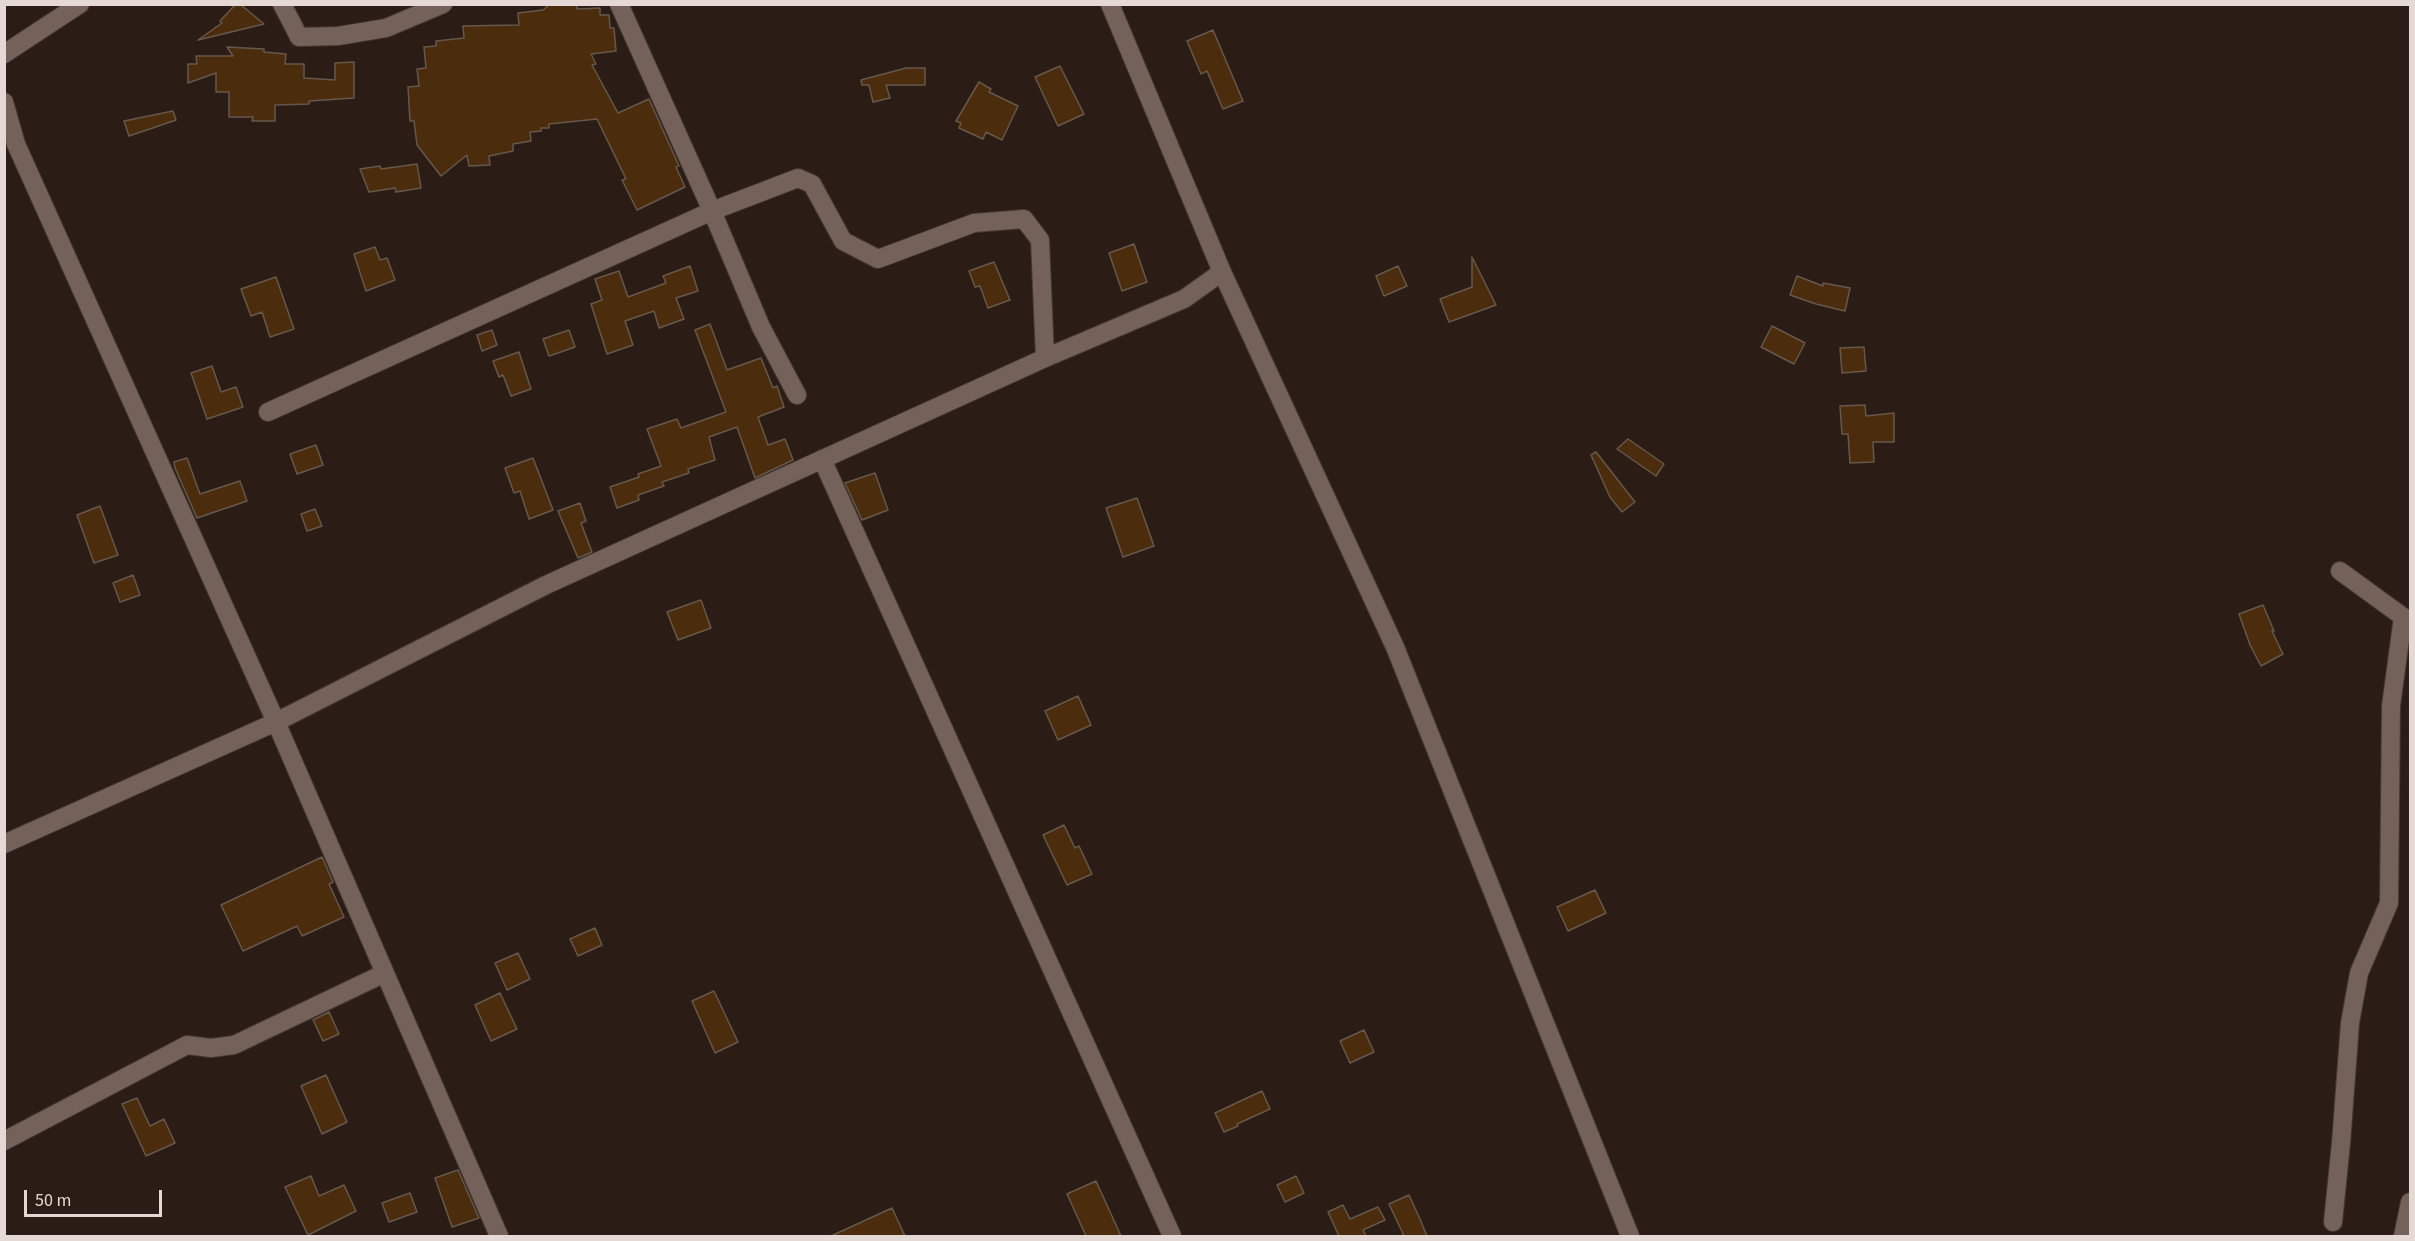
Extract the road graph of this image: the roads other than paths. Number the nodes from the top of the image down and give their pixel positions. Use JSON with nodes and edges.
{"nodes":[{"id":1,"x":80,"y":4,"type":"edge"},
{"id":2,"x":282,"y":4,"type":"edge"},
{"id":3,"x":443,"y":4,"type":"edge"},
{"id":4,"x":620,"y":4,"type":"edge"},
{"id":5,"x":1110,"y":4,"type":"edge"},
{"id":6,"x":4,"y":54,"type":"edge"},
{"id":7,"x":4,"y":102,"type":"edge"},
{"id":8,"x":712,"y":211,"type":"junction"},
{"id":9,"x":1222,"y":272,"type":"junction"},
{"id":10,"x":1045,"y":358,"type":"junction"},
{"id":11,"x":796,"y":395,"type":"dead end"},
{"id":12,"x":268,"y":412,"type":"dead end"},
{"id":13,"x":822,"y":459,"type":"junction"},
{"id":14,"x":2340,"y":571,"type":"dead end"},
{"id":15,"x":2407,"y":619,"type":"edge"},
{"id":16,"x":276,"y":722,"type":"junction"},
{"id":17,"x":4,"y":844,"type":"edge"},
{"id":18,"x":385,"y":974,"type":"junction"},
{"id":19,"x":4,"y":1141,"type":"edge"},
{"id":20,"x":2410,"y":1202,"type":"edge"},
{"id":21,"x":2333,"y":1222,"type":"dead end"},
{"id":22,"x":499,"y":1236,"type":"edge"},
{"id":23,"x":1172,"y":1236,"type":"edge"},
{"id":24,"x":1630,"y":1236,"type":"edge"},
{"id":25,"x":2403,"y":1236,"type":"edge"}],
"edges":[{"from":1,"to":6,"type":"street"},
{"from":2,"to":3,"type":"street"},
{"from":4,"to":8,"type":"street"},
{"from":5,"to":9,"type":"street"},
{"from":7,"to":16,"type":"street"},
{"from":8,"to":10,"type":"street"},
{"from":8,"to":11,"type":"street"},
{"from":8,"to":12,"type":"street"},
{"from":9,"to":10,"type":"street"},
{"from":9,"to":24,"type":"street"},
{"from":10,"to":13,"type":"street"},
{"from":13,"to":16,"type":"street"},
{"from":13,"to":23,"type":"street"},
{"from":14,"to":15,"type":"street"},
{"from":15,"to":21,"type":"street"},
{"from":16,"to":17,"type":"street"},
{"from":16,"to":18,"type":"street"},
{"from":18,"to":19,"type":"street"},
{"from":18,"to":22,"type":"street"},
{"from":20,"to":25,"type":"street"}]}
